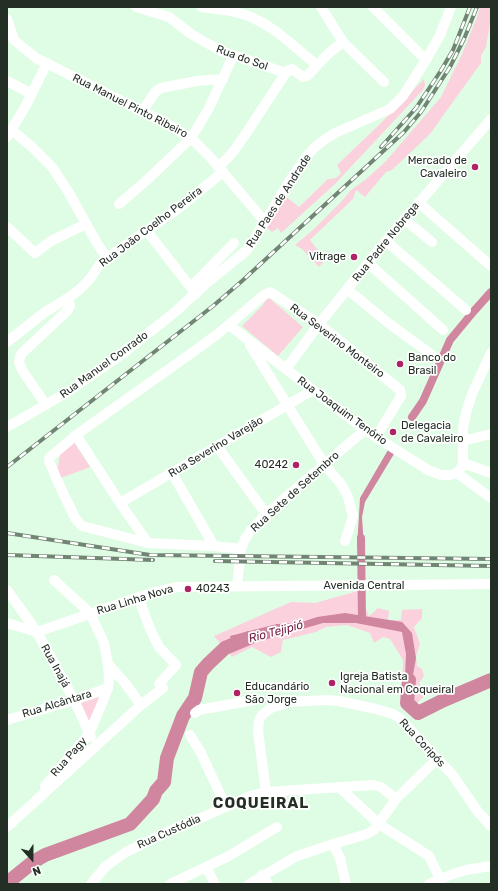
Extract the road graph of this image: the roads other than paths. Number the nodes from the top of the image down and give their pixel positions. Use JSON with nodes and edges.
{"nodes":[{"id":1,"x":136,"y":7,"type":"edge"},
{"id":2,"x":201,"y":7,"type":"edge"},
{"id":3,"x":321,"y":7,"type":"edge"},
{"id":4,"x":373,"y":7,"type":"edge"},
{"id":5,"x":451,"y":7,"type":"edge"},
{"id":6,"x":7,"y":19,"type":"edge"},
{"id":7,"x":343,"y":42,"type":"junction"},
{"id":8,"x":233,"y":56,"type":"junction"},
{"id":9,"x":426,"y":60,"type":"junction"},
{"id":10,"x":47,"y":63,"type":"junction"},
{"id":11,"x":317,"y":65,"type":"junction"},
{"id":12,"x":286,"y":73,"type":"junction"},
{"id":13,"x":223,"y":79,"type":"junction"},
{"id":14,"x":7,"y":81,"type":"edge"},
{"id":15,"x":384,"y":82,"type":"dead end"},
{"id":16,"x":32,"y":94,"type":"junction"},
{"id":17,"x":142,"y":112,"type":"junction"},
{"id":18,"x":491,"y":119,"type":"edge"},
{"id":19,"x":10,"y":134,"type":"edge"},
{"id":20,"x":192,"y":138,"type":"junction"},
{"id":21,"x":221,"y":170,"type":"junction"},
{"id":22,"x":418,"y":202,"type":"junction"},
{"id":23,"x":118,"y":204,"type":"dead end"},
{"id":24,"x":404,"y":219,"type":"junction"},
{"id":25,"x":265,"y":222,"type":"junction"},
{"id":26,"x":86,"y":224,"type":"junction"},
{"id":27,"x":7,"y":226,"type":"edge"},
{"id":28,"x":146,"y":230,"type":"junction"},
{"id":29,"x":386,"y":241,"type":"junction"},
{"id":30,"x":432,"y":242,"type":"dead end"},
{"id":31,"x":234,"y":243,"type":"dead end"},
{"id":32,"x":107,"y":258,"type":"junction"},
{"id":33,"x":368,"y":263,"type":"junction"},
{"id":34,"x":491,"y":266,"type":"edge"},
{"id":35,"x":347,"y":289,"type":"junction"},
{"id":36,"x":193,"y":290,"type":"junction"},
{"id":37,"x":68,"y":298,"type":"junction"},
{"id":38,"x":466,"y":310,"type":"dead end"},
{"id":39,"x":319,"y":324,"type":"junction"},
{"id":40,"x":228,"y":325,"type":"junction"},
{"id":41,"x":442,"y":330,"type":"dead end"},
{"id":42,"x":246,"y":339,"type":"junction"},
{"id":43,"x":7,"y":342,"type":"edge"},
{"id":44,"x":491,"y":353,"type":"edge"},
{"id":45,"x":432,"y":355,"type":"dead end"},
{"id":46,"x":286,"y":369,"type":"junction"},
{"id":47,"x":313,"y":390,"type":"junction"},
{"id":48,"x":288,"y":404,"type":"junction"},
{"id":49,"x":46,"y":405,"type":"junction"},
{"id":50,"x":7,"y":427,"type":"edge"},
{"id":51,"x":365,"y":430,"type":"junction"},
{"id":52,"x":491,"y":434,"type":"edge"},
{"id":53,"x":76,"y":435,"type":"junction"},
{"id":54,"x":376,"y":437,"type":"junction"},
{"id":55,"x":462,"y":441,"type":"junction"},
{"id":56,"x":217,"y":446,"type":"junction"},
{"id":57,"x":463,"y":463,"type":"junction"},
{"id":58,"x":324,"y":464,"type":"junction"},
{"id":59,"x":172,"y":473,"type":"junction"},
{"id":60,"x":457,"y":473,"type":"junction"},
{"id":61,"x":491,"y":473,"type":"edge"},
{"id":62,"x":491,"y":498,"type":"edge"},
{"id":63,"x":120,"y":503,"type":"junction"},
{"id":64,"x":266,"y":514,"type":"junction"},
{"id":65,"x":345,"y":541,"type":"dead end"},
{"id":66,"x":148,"y":543,"type":"junction"},
{"id":67,"x":214,"y":546,"type":"junction"},
{"id":68,"x":241,"y":548,"type":"junction"},
{"id":69,"x":54,"y":580,"type":"dead end"},
{"id":70,"x":491,"y":584,"type":"edge"},
{"id":71,"x":237,"y":586,"type":"junction"},
{"id":72,"x":7,"y":590,"type":"edge"},
{"id":73,"x":138,"y":597,"type":"junction"},
{"id":74,"x":90,"y":613,"type":"junction"},
{"id":75,"x":7,"y":623,"type":"edge"},
{"id":76,"x":37,"y":632,"type":"junction"},
{"id":77,"x":108,"y":664,"type":"junction"},
{"id":78,"x":108,"y":688,"type":"junction"},
{"id":79,"x":74,"y":700,"type":"junction"},
{"id":80,"x":254,"y":700,"type":"dead end"},
{"id":81,"x":141,"y":705,"type":"junction"},
{"id":82,"x":195,"y":713,"type":"dead end"},
{"id":83,"x":7,"y":720,"type":"edge"},
{"id":84,"x":89,"y":734,"type":"junction"},
{"id":85,"x":190,"y":735,"type":"dead end"},
{"id":86,"x":94,"y":747,"type":"junction"},
{"id":87,"x":437,"y":759,"type":"junction"},
{"id":88,"x":339,"y":786,"type":"junction"},
{"id":89,"x":266,"y":792,"type":"junction"},
{"id":90,"x":396,"y":799,"type":"junction"},
{"id":91,"x":226,"y":807,"type":"junction"},
{"id":92,"x":379,"y":824,"type":"junction"},
{"id":93,"x":9,"y":825,"type":"edge"},
{"id":94,"x":491,"y":826,"type":"edge"},
{"id":95,"x":278,"y":827,"type":"dead end"},
{"id":96,"x":333,"y":844,"type":"junction"},
{"id":97,"x":491,"y":866,"type":"edge"},
{"id":98,"x":206,"y":867,"type":"junction"},
{"id":99,"x":440,"y":879,"type":"junction"},
{"id":100,"x":265,"y":880,"type":"edge"},
{"id":101,"x":91,"y":884,"type":"edge"},
{"id":102,"x":170,"y":884,"type":"edge"},
{"id":103,"x":215,"y":884,"type":"edge"},
{"id":104,"x":249,"y":884,"type":"edge"},
{"id":105,"x":346,"y":884,"type":"edge"},
{"id":106,"x":429,"y":884,"type":"edge"}],
"edges":[{"from":1,"to":8,"type":"street","name":"Rua do Sol"},
{"from":2,"to":11,"type":"street"},
{"from":3,"to":7,"type":"street"},
{"from":4,"to":9,"type":"street"},
{"from":5,"to":9,"type":"street","name":"Rua Paes de Andrade"},
{"from":6,"to":10,"type":"street","name":"Rua Manuel Pinto Ribeiro"},
{"from":7,"to":11,"type":"street"},
{"from":7,"to":15,"type":"street"},
{"from":8,"to":12,"type":"street","name":"Rua do Sol"},
{"from":8,"to":13,"type":"street"},
{"from":9,"to":25,"type":"street","name":"Rua Paes de Andrade"},
{"from":10,"to":16,"type":"street"},
{"from":10,"to":17,"type":"street","name":"Rua Manuel Pinto Ribeiro"},
{"from":11,"to":12,"type":"street"},
{"from":12,"to":21,"type":"street","name":"Rua João Coelho Pereira"},
{"from":13,"to":17,"type":"street"},
{"from":13,"to":20,"type":"street"},
{"from":14,"to":16,"type":"street"},
{"from":16,"to":19,"type":"street"},
{"from":17,"to":20,"type":"street","name":"Rua Manuel Pinto Ribeiro"},
{"from":18,"to":22,"type":"street","name":"Rua Padre Nobrega"},
{"from":19,"to":26,"type":"street"},
{"from":20,"to":21,"type":"street","name":"Rua Manuel Pinto Ribeiro"},
{"from":20,"to":23,"type":"street"},
{"from":21,"to":25,"type":"street","name":"Rua Manuel Pinto Ribeiro"},
{"from":21,"to":28,"type":"street","name":"Rua João Coelho Pereira"},
{"from":22,"to":24,"type":"street","name":"Rua Padre Nobrega"},
{"from":22,"to":34,"type":"street"},
{"from":24,"to":29,"type":"street","name":"Rua Padre Nobrega"},
{"from":24,"to":30,"type":"street"},
{"from":25,"to":36,"type":"street","name":"Rua Paes de Andrade"},
{"from":26,"to":27,"type":"street"},
{"from":26,"to":32,"type":"street"},
{"from":28,"to":32,"type":"street","name":"Rua João Coelho Pereira"},
{"from":28,"to":36,"type":"street"},
{"from":29,"to":33,"type":"street","name":"Rua Padre Nobrega"},
{"from":29,"to":38,"type":"street"},
{"from":31,"to":36,"type":"street"},
{"from":32,"to":37,"type":"street","name":"Rua João Coelho Pereira"},
{"from":33,"to":35,"type":"street","name":"Rua Padre Nobrega"},
{"from":33,"to":41,"type":"street"},
{"from":35,"to":39,"type":"street","name":"Rua Padre Nobrega"},
{"from":35,"to":45,"type":"street"},
{"from":36,"to":49,"type":"street","name":"Rua Manuel Conrado"},
{"from":37,"to":43,"type":"street","name":"Rua João Coelho Pereira"},
{"from":37,"to":49,"type":"street"},
{"from":39,"to":40,"type":"street","name":"Rua Severino Monteiro"},
{"from":39,"to":46,"type":"street","name":"Rua Padre Nobrega"},
{"from":39,"to":54,"type":"street","name":"Rua Severino Monteiro"},
{"from":40,"to":42,"type":"street","name":"Rua Joaquim Tenório"},
{"from":40,"to":53,"type":"street"},
{"from":42,"to":46,"type":"street","name":"Rua Joaquim Tenório"},
{"from":42,"to":48,"type":"street"},
{"from":44,"to":55,"type":"street"},
{"from":46,"to":47,"type":"street","name":"Rua Joaquim Tenório"},
{"from":47,"to":48,"type":"street","name":"Rua Severino Varejão"},
{"from":47,"to":51,"type":"street","name":"Rua Joaquim Tenório"},
{"from":48,"to":56,"type":"street","name":"Rua Severino Varejão"},
{"from":48,"to":58,"type":"street"},
{"from":49,"to":50,"type":"street","name":"Rua Manuel Conrado"},
{"from":51,"to":54,"type":"street","name":"Rua Joaquim Tenório"},
{"from":51,"to":58,"type":"street","name":"Rua Sete de Setembro"},
{"from":52,"to":55,"type":"street"},
{"from":53,"to":63,"type":"street"},
{"from":53,"to":66,"type":"street"},
{"from":54,"to":60,"type":"street","name":"Rua Joaquim Tenório"},
{"from":55,"to":57,"type":"street"},
{"from":56,"to":59,"type":"street","name":"Rua Severino Varejão"},
{"from":56,"to":64,"type":"street"},
{"from":57,"to":60,"type":"street"},
{"from":57,"to":61,"type":"street"},
{"from":58,"to":64,"type":"street","name":"Rua Sete de Setembro"},
{"from":58,"to":65,"type":"street"},
{"from":59,"to":63,"type":"street","name":"Rua Severino Varejão"},
{"from":59,"to":67,"type":"street"},
{"from":60,"to":62,"type":"street"},
{"from":63,"to":66,"type":"street"},
{"from":64,"to":68,"type":"street","name":"Rua Sete de Setembro"},
{"from":66,"to":67,"type":"street"},
{"from":67,"to":68,"type":"street"},
{"from":68,"to":71,"type":"street","name":"Rua Sete de Setembro"},
{"from":69,"to":74,"type":"street","name":"Rua Pagy"},
{"from":70,"to":71,"type":"street","name":"Avenida Central"},
{"from":71,"to":73,"type":"street","name":"Rua Linha Nova"},
{"from":72,"to":76,"type":"street","name":"Rua Inajá"},
{"from":73,"to":74,"type":"street","name":"Rua Linha Nova"},
{"from":73,"to":81,"type":"street"},
{"from":74,"to":76,"type":"street","name":"Rua Linha Nova"},
{"from":74,"to":77,"type":"street","name":"Rua Pagy"},
{"from":75,"to":76,"type":"street"},
{"from":76,"to":79,"type":"street","name":"Rua Inajá"},
{"from":77,"to":78,"type":"street","name":"Rua Pagy"},
{"from":77,"to":81,"type":"street"},
{"from":78,"to":79,"type":"street","name":"Rua Alcântara"},
{"from":78,"to":84,"type":"street","name":"Rua Pagy"},
{"from":79,"to":83,"type":"street","name":"Rua Alcântara"},
{"from":79,"to":84,"type":"street","name":"Rua Inajá"},
{"from":80,"to":82,"type":"street"},
{"from":81,"to":86,"type":"street"},
{"from":84,"to":86,"type":"street","name":"Rua Inajá"},
{"from":84,"to":93,"type":"street","name":"Rua Pagy"},
{"from":85,"to":91,"type":"street"},
{"from":86,"to":93,"type":"street"},
{"from":87,"to":89,"type":"street","name":"Rua Coripós"},
{"from":87,"to":90,"type":"street"},
{"from":87,"to":94,"type":"street","name":"Rua Coripós"},
{"from":88,"to":89,"type":"street","name":"Rua Custódia"},
{"from":88,"to":90,"type":"street","name":"Rua Custódia"},
{"from":88,"to":92,"type":"street"},
{"from":89,"to":91,"type":"street","name":"Rua Custódia"},
{"from":90,"to":92,"type":"street"},
{"from":91,"to":101,"type":"street","name":"Rua Custódia"},
{"from":92,"to":96,"type":"street"},
{"from":92,"to":99,"type":"street"},
{"from":95,"to":98,"type":"street"},
{"from":96,"to":100,"type":"street"},
{"from":96,"to":105,"type":"street"},
{"from":97,"to":99,"type":"street"},
{"from":98,"to":102,"type":"street"},
{"from":98,"to":103,"type":"street"},
{"from":99,"to":106,"type":"street"},
{"from":100,"to":104,"type":"street"}]}
